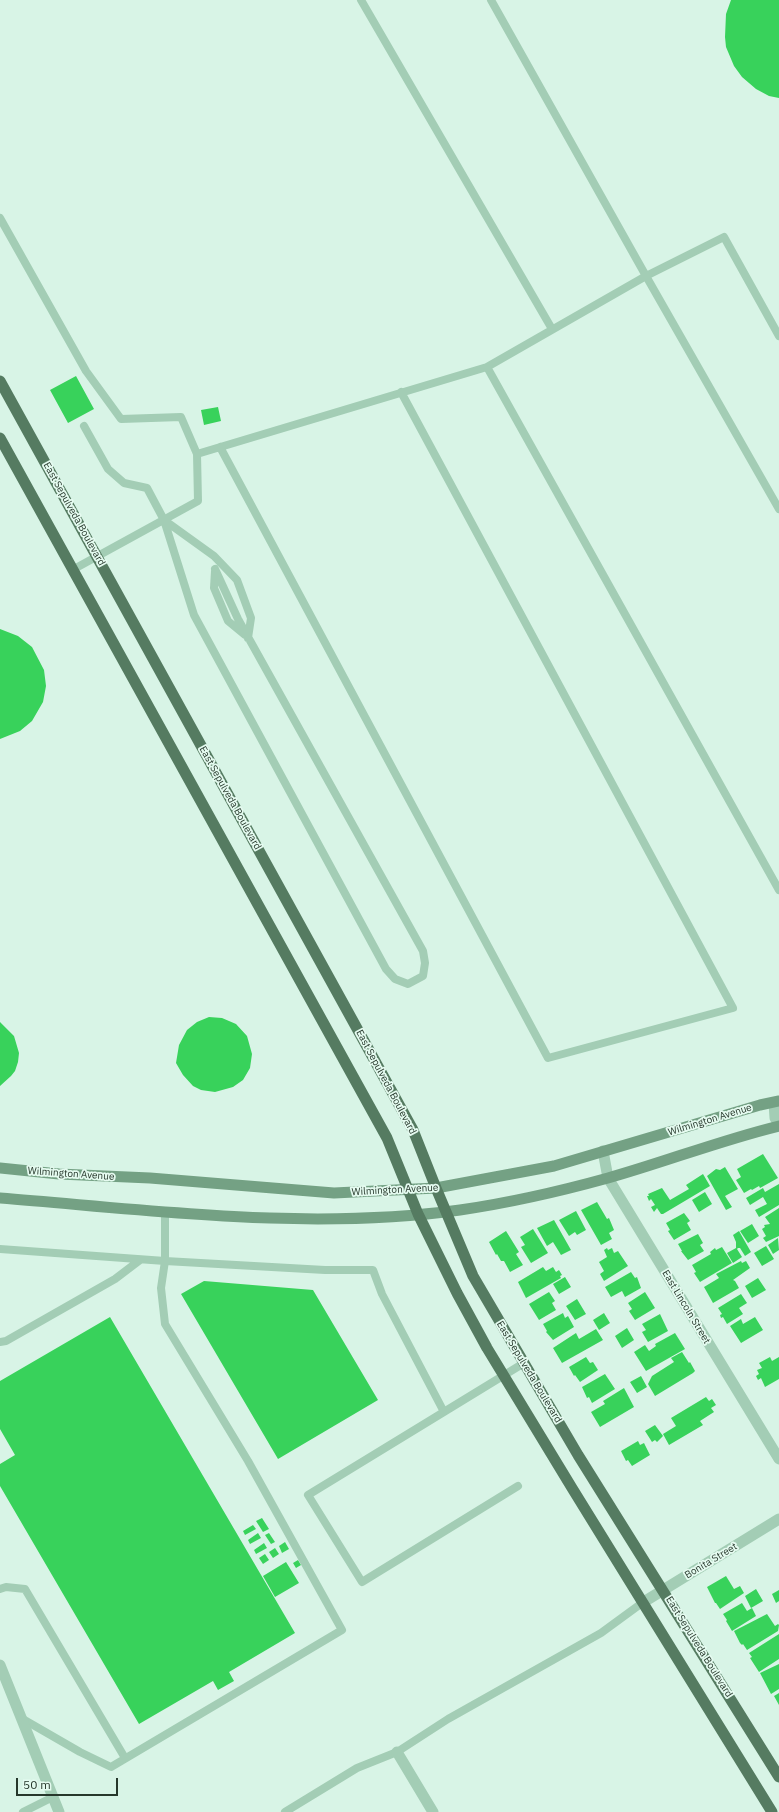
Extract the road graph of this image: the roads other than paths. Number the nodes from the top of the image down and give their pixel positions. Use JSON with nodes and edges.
{"nodes":[{"id":1,"x":361,"y":0,"type":"edge"},
{"id":2,"x":491,"y":0,"type":"edge"},
{"id":3,"x":0,"y":218,"type":"edge"},
{"id":4,"x":646,"y":276,"type":"junction"},
{"id":5,"x":552,"y":329,"type":"junction"},
{"id":6,"x":779,"y":336,"type":"edge"},
{"id":7,"x":487,"y":367,"type":"junction"},
{"id":8,"x":0,"y":381,"type":"edge"},
{"id":9,"x":401,"y":392,"type":"junction"},
{"id":10,"x":84,"y":426,"type":"dead end"},
{"id":11,"x":0,"y":438,"type":"edge"},
{"id":12,"x":220,"y":447,"type":"junction"},
{"id":13,"x":197,"y":454,"type":"junction"},
{"id":14,"x":779,"y":509,"type":"edge"},
{"id":15,"x":164,"y":520,"type":"junction"},
{"id":16,"x":214,"y":556,"type":"junction"},
{"id":17,"x":97,"y":557,"type":"junction"},
{"id":18,"x":74,"y":569,"type":"junction"},
{"id":19,"x":248,"y":638,"type":"junction"},
{"id":20,"x":779,"y":890,"type":"edge"},
{"id":21,"x":776,"y":1102,"type":"edge"},
{"id":22,"x":779,"y":1125,"type":"edge"},
{"id":23,"x":603,"y":1151,"type":"junction"},
{"id":24,"x":0,"y":1168,"type":"edge"},
{"id":25,"x":608,"y":1178,"type":"junction"},
{"id":26,"x":436,"y":1188,"type":"junction"},
{"id":27,"x":407,"y":1190,"type":"junction"},
{"id":28,"x":0,"y":1198,"type":"edge"},
{"id":29,"x":164,"y":1211,"type":"junction"},
{"id":30,"x":446,"y":1211,"type":"junction"},
{"id":31,"x":418,"y":1214,"type":"junction"},
{"id":32,"x":0,"y":1249,"type":"edge"},
{"id":33,"x":140,"y":1260,"type":"junction"},
{"id":34,"x":165,"y":1261,"type":"junction"},
{"id":35,"x":0,"y":1342,"type":"edge"},
{"id":36,"x":524,"y":1363,"type":"junction"},
{"id":37,"x":504,"y":1375,"type":"junction"},
{"id":38,"x":444,"y":1412,"type":"junction"},
{"id":39,"x":779,"y":1459,"type":"edge"},
{"id":40,"x":518,"y":1486,"type":"dead end"},
{"id":41,"x":779,"y":1519,"type":"edge"},
{"id":42,"x":0,"y":1589,"type":"edge"},
{"id":43,"x":663,"y":1589,"type":"junction"},
{"id":44,"x":642,"y":1603,"type":"junction"},
{"id":45,"x":0,"y":1665,"type":"edge"},
{"id":46,"x":21,"y":1718,"type":"junction"},
{"id":47,"x":397,"y":1752,"type":"junction"},
{"id":48,"x":125,"y":1758,"type":"junction"},
{"id":49,"x":779,"y":1777,"type":"edge"},
{"id":50,"x":53,"y":1798,"type":"junction"},
{"id":51,"x":771,"y":1811,"type":"edge"},
{"id":52,"x":23,"y":1812,"type":"edge"},
{"id":53,"x":59,"y":1812,"type":"edge"},
{"id":54,"x":284,"y":1812,"type":"edge"},
{"id":55,"x":433,"y":1812,"type":"edge"}],
"edges":[{"from":1,"to":5,"type":"lane"},
{"from":2,"to":4,"type":"lane"},
{"from":3,"to":13,"type":"lane"},
{"from":4,"to":5,"type":"lane"},
{"from":4,"to":6,"type":"lane"},
{"from":4,"to":14,"type":"lane"},
{"from":5,"to":7,"type":"lane"},
{"from":7,"to":9,"type":"lane"},
{"from":7,"to":20,"type":"lane"},
{"from":8,"to":17,"type":"main road","name":"East Sepulveda Boulevard"},
{"from":9,"to":12,"type":"lane"},
{"from":9,"to":12,"type":"lane"},
{"from":10,"to":15,"type":"lane"},
{"from":11,"to":18,"type":"main road"},
{"from":12,"to":13,"type":"lane"},
{"from":13,"to":15,"type":"lane"},
{"from":15,"to":16,"type":"lane"},
{"from":15,"to":17,"type":"lane"},
{"from":15,"to":19,"type":"lane"},
{"from":16,"to":19,"type":"lane"},
{"from":16,"to":19,"type":"lane"},
{"from":17,"to":18,"type":"lane"},
{"from":17,"to":26,"type":"main road","name":"East Sepulveda Boulevard"},
{"from":18,"to":27,"type":"main road"},
{"from":21,"to":22,"type":"street"},
{"from":21,"to":23,"type":"main road","name":"Wilmington Avenue"},
{"from":22,"to":25,"type":"main road"},
{"from":23,"to":25,"type":"street","name":"East Lincoln Street"},
{"from":23,"to":26,"type":"main road","name":"Wilmington Avenue"},
{"from":24,"to":27,"type":"main road","name":"Wilmington Avenue"},
{"from":25,"to":30,"type":"main road"},
{"from":25,"to":39,"type":"street","name":"East Lincoln Street"},
{"from":26,"to":27,"type":"main road","name":"Wilmington Avenue"},
{"from":26,"to":30,"type":"main road","name":"East Sepulveda Boulevard"},
{"from":27,"to":31,"type":"main road"},
{"from":28,"to":29,"type":"main road"},
{"from":29,"to":31,"type":"main road"},
{"from":29,"to":34,"type":"lane"},
{"from":30,"to":31,"type":"main road"},
{"from":30,"to":36,"type":"main road","name":"East Sepulveda Boulevard"},
{"from":31,"to":37,"type":"main road"},
{"from":32,"to":33,"type":"lane"},
{"from":33,"to":34,"type":"lane"},
{"from":33,"to":35,"type":"lane"},
{"from":34,"to":38,"type":"lane"},
{"from":34,"to":48,"type":"lane"},
{"from":36,"to":37,"type":"lane"},
{"from":36,"to":43,"type":"main road","name":"East Sepulveda Boulevard"},
{"from":37,"to":38,"type":"lane"},
{"from":37,"to":44,"type":"main road"},
{"from":38,"to":40,"type":"lane"},
{"from":41,"to":43,"type":"street","name":"Bonita Street"},
{"from":42,"to":48,"type":"lane"},
{"from":43,"to":44,"type":"street","name":"Bonita Street"},
{"from":43,"to":49,"type":"main road","name":"East Sepulveda Boulevard"},
{"from":44,"to":47,"type":"lane"},
{"from":44,"to":51,"type":"main road"},
{"from":45,"to":46,"type":"street"},
{"from":46,"to":48,"type":"lane"},
{"from":46,"to":50,"type":"street"},
{"from":47,"to":54,"type":"lane"},
{"from":47,"to":55,"type":"street"},
{"from":50,"to":52,"type":"lane"},
{"from":50,"to":53,"type":"street"}]}
